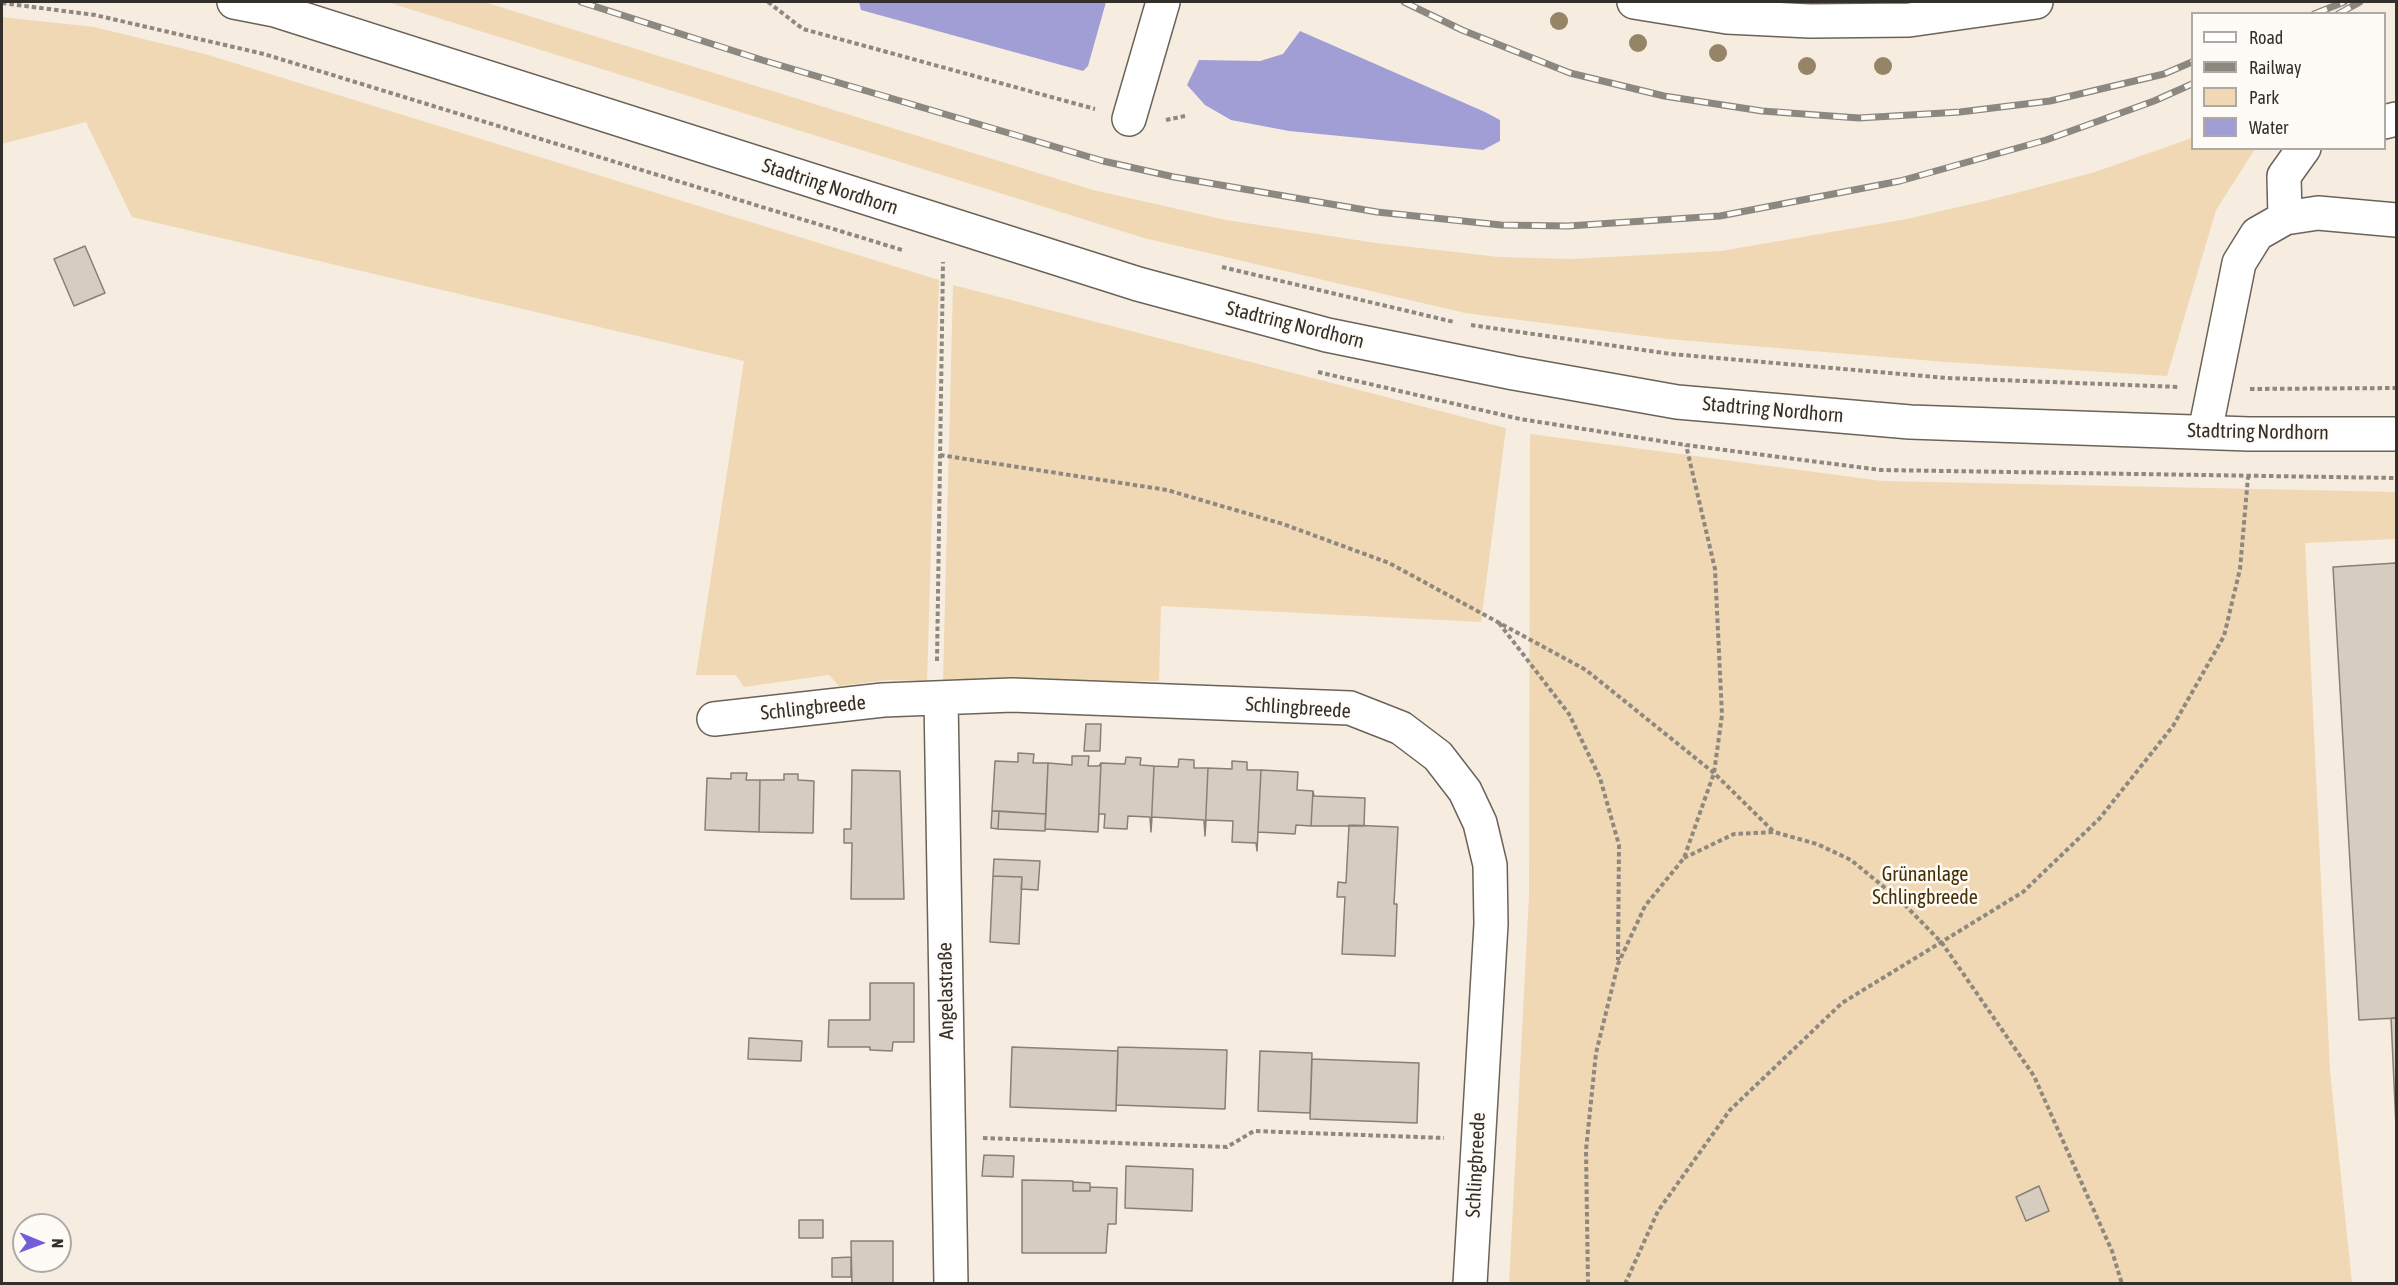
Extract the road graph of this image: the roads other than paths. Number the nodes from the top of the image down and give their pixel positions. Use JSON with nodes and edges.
{"nodes":[{"id":1,"x":234,"y":2,"type":"edge"},
{"id":2,"x":1162,"y":2,"type":"edge"},
{"id":3,"x":1634,"y":2,"type":"edge"},
{"id":4,"x":2036,"y":2,"type":"edge"},
{"id":5,"x":1129,"y":119,"type":"road end"},
{"id":6,"x":2303,"y":150,"type":"edge"},
{"id":7,"x":2285,"y":218,"type":"junction"},
{"id":8,"x":2397,"y":220,"type":"edge"},
{"id":9,"x":2205,"y":432,"type":"junction"},
{"id":10,"x":2397,"y":434,"type":"edge"},
{"id":11,"x":941,"y":698,"type":"junction"},
{"id":12,"x":714,"y":719,"type":"dead end"},
{"id":13,"x":951,"y":1284,"type":"edge"},
{"id":14,"x":1470,"y":1284,"type":"edge"}],
"edges":[{"from":1,"to":9,"type":"main road","name":"Stadtring Nordhorn"},
{"from":2,"to":5,"type":"main road"},
{"from":3,"to":4,"type":"main road"},
{"from":6,"to":7,"type":"main road"},
{"from":7,"to":8,"type":"main road"},
{"from":7,"to":9,"type":"main road"},
{"from":9,"to":10,"type":"main road","name":"Stadtring Nordhorn"},
{"from":11,"to":12,"type":"main road","name":"Schlingbreede"},
{"from":11,"to":13,"type":"main road","name":"Angelastraße"},
{"from":11,"to":14,"type":"main road","name":"Schlingbreede"}]}
